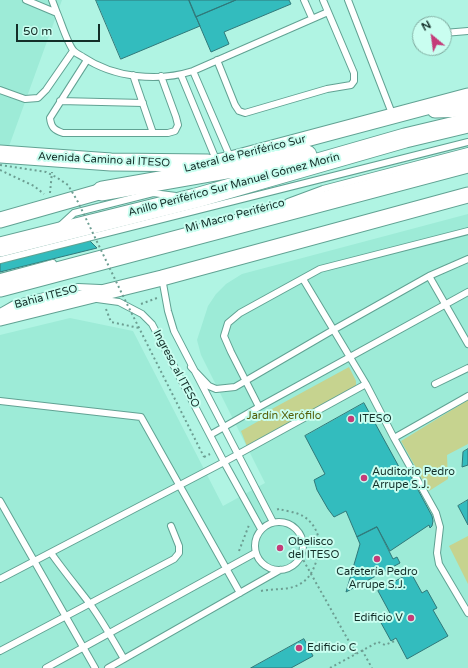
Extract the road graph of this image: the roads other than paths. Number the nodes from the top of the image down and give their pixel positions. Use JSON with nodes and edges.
{"nodes":[{"id":1,"x":26,"y":0,"type":"edge"},
{"id":2,"x":52,"y":0,"type":"edge"},
{"id":3,"x":304,"y":0,"type":"edge"},
{"id":4,"x":323,"y":0,"type":"edge"},
{"id":5,"x":348,"y":0,"type":"edge"},
{"id":6,"x":58,"y":12,"type":"junction"},
{"id":7,"x":328,"y":12,"type":"junction"},
{"id":8,"x":312,"y":18,"type":"junction"},
{"id":9,"x":468,"y":31,"type":"edge"},
{"id":10,"x":452,"y":32,"type":"edge"},
{"id":11,"x":73,"y":51,"type":"junction"},
{"id":12,"x":87,"y":60,"type":"junction"},
{"id":13,"x":217,"y":60,"type":"junction"},
{"id":14,"x":193,"y":71,"type":"junction"},
{"id":15,"x":133,"y":75,"type":"junction"},
{"id":16,"x":181,"y":75,"type":"junction"},
{"id":17,"x":161,"y":76,"type":"junction"},
{"id":18,"x":0,"y":90,"type":"edge"},
{"id":19,"x":468,"y":96,"type":"edge"},
{"id":20,"x":60,"y":101,"type":"junction"},
{"id":21,"x":143,"y":103,"type":"junction"},
{"id":22,"x":468,"y":109,"type":"edge"},
{"id":23,"x":415,"y":110,"type":"junction"},
{"id":24,"x":393,"y":116,"type":"junction"},
{"id":25,"x":468,"y":123,"type":"edge"},
{"id":26,"x":153,"y":133,"type":"junction"},
{"id":27,"x":404,"y":138,"type":"junction"},
{"id":28,"x":468,"y":142,"type":"edge"},
{"id":29,"x":468,"y":151,"type":"edge"},
{"id":30,"x":0,"y":154,"type":"edge"},
{"id":31,"x":218,"y":161,"type":"junction"},
{"id":32,"x":468,"y":163,"type":"edge"},
{"id":33,"x":102,"y":191,"type":"junction"},
{"id":34,"x":468,"y":195,"type":"edge"},
{"id":35,"x":282,"y":204,"type":"dead end"},
{"id":36,"x":0,"y":220,"type":"edge"},
{"id":37,"x":468,"y":231,"type":"edge"},
{"id":38,"x":0,"y":247,"type":"edge"},
{"id":39,"x":468,"y":259,"type":"edge"},
{"id":40,"x":0,"y":260,"type":"edge"},
{"id":41,"x":61,"y":261,"type":"dead end"},
{"id":42,"x":46,"y":275,"type":"junction"},
{"id":43,"x":429,"y":276,"type":"junction"},
{"id":44,"x":0,"y":277,"type":"edge"},
{"id":45,"x":162,"y":278,"type":"junction"},
{"id":46,"x":302,"y":279,"type":"junction"},
{"id":47,"x":0,"y":287,"type":"edge"},
{"id":48,"x":116,"y":289,"type":"junction"},
{"id":49,"x":0,"y":290,"type":"edge"},
{"id":50,"x":468,"y":292,"type":"edge"},
{"id":51,"x":83,"y":297,"type":"junction"},
{"id":52,"x":445,"y":305,"type":"junction"},
{"id":53,"x":0,"y":312,"type":"edge"},
{"id":54,"x":0,"y":318,"type":"edge"},
{"id":55,"x":333,"y":330,"type":"junction"},
{"id":56,"x":468,"y":344,"type":"edge"},
{"id":57,"x":350,"y":357,"type":"junction"},
{"id":58,"x":192,"y":367,"type":"junction"},
{"id":59,"x":468,"y":368,"type":"edge"},
{"id":60,"x":246,"y":380,"type":"junction"},
{"id":61,"x":366,"y":384,"type":"junction"},
{"id":62,"x":435,"y":384,"type":"dead end"},
{"id":63,"x":468,"y":396,"type":"edge"},
{"id":64,"x":0,"y":401,"type":"edge"},
{"id":65,"x":259,"y":407,"type":"junction"},
{"id":66,"x":224,"y":428,"type":"junction"},
{"id":67,"x":210,"y":435,"type":"junction"},
{"id":68,"x":394,"y":438,"type":"junction"},
{"id":69,"x":238,"y":454,"type":"junction"},
{"id":70,"x":224,"y":462,"type":"junction"},
{"id":71,"x":180,"y":485,"type":"junction"},
{"id":72,"x":0,"y":501,"type":"edge"},
{"id":73,"x":273,"y":522,"type":"junction"},
{"id":74,"x":171,"y":526,"type":"dead end"},
{"id":75,"x":261,"y":529,"type":"junction"},
{"id":76,"x":51,"y":552,"type":"junction"},
{"id":77,"x":255,"y":553,"type":"junction"},
{"id":78,"x":34,"y":561,"type":"junction"},
{"id":79,"x":226,"y":568,"type":"junction"},
{"id":80,"x":280,"y":570,"type":"junction"},
{"id":81,"x":0,"y":579,"type":"edge"},
{"id":82,"x":240,"y":593,"type":"junction"},
{"id":83,"x":90,"y":604,"type":"junction"},
{"id":84,"x":468,"y":613,"type":"edge"},
{"id":85,"x":66,"y":617,"type":"junction"},
{"id":86,"x":109,"y":633,"type":"junction"},
{"id":87,"x":83,"y":648,"type":"junction"},
{"id":88,"x":0,"y":651,"type":"edge"},
{"id":89,"x":124,"y":659,"type":"junction"},
{"id":90,"x":46,"y":668,"type":"edge"},
{"id":91,"x":95,"y":668,"type":"edge"},
{"id":92,"x":108,"y":668,"type":"edge"}],
"edges":[{"from":1,"to":6,"type":"lane"},
{"from":2,"to":6,"type":"lane"},
{"from":3,"to":8,"type":"lane"},
{"from":4,"to":7,"type":"lane"},
{"from":5,"to":24,"type":"lane"},
{"from":6,"to":11,"type":"lane"},
{"from":7,"to":8,"type":"lane"},
{"from":7,"to":13,"type":"lane"},
{"from":8,"to":13,"type":"lane"},
{"from":9,"to":10,"type":"lane"},
{"from":11,"to":12,"type":"lane"},
{"from":11,"to":18,"type":"lane"},
{"from":12,"to":15,"type":"lane"},
{"from":12,"to":20,"type":"lane"},
{"from":13,"to":14,"type":"lane"},
{"from":14,"to":16,"type":"lane"},
{"from":14,"to":31,"type":"lane"},
{"from":15,"to":17,"type":"lane"},
{"from":15,"to":21,"type":"lane"},
{"from":16,"to":17,"type":"lane"},
{"from":16,"to":31,"type":"lane"},
{"from":17,"to":26,"type":"lane"},
{"from":19,"to":23,"type":"street","name":"Lateral de Periférico Sur"},
{"from":20,"to":21,"type":"lane"},
{"from":20,"to":26,"type":"lane"},
{"from":21,"to":26,"type":"lane"},
{"from":22,"to":23,"type":"street"},
{"from":23,"to":24,"type":"street","name":"Lateral de Periférico Sur"},
{"from":24,"to":31,"type":"street","name":"Lateral de Periférico Sur"},
{"from":25,"to":27,"type":"highway","name":"Anillo Periférico Sur Manuel Gómez Morín"},
{"from":27,"to":33,"type":"highway"},
{"from":27,"to":38,"type":"highway","name":"Anillo Periférico Sur Manuel Gómez Morín"},
{"from":28,"to":40,"type":"lane","name":"Mi Macro Periférico"},
{"from":29,"to":35,"type":"lane","name":"Mi Macro Periférico"},
{"from":30,"to":31,"type":"main road","name":"Avenida Camino al ITESO"},
{"from":31,"to":33,"type":"street","name":"Lateral de Periférico Sur"},
{"from":32,"to":42,"type":"highway"},
{"from":33,"to":36,"type":"street","name":"Lateral de Periférico Sur"},
{"from":34,"to":45,"type":"street"},
{"from":37,"to":46,"type":"lane"},
{"from":39,"to":43,"type":"lane"},
{"from":41,"to":44,"type":"lane"},
{"from":42,"to":47,"type":"highway"},
{"from":42,"to":49,"type":"highway"},
{"from":43,"to":52,"type":"lane"},
{"from":43,"to":55,"type":"lane"},
{"from":45,"to":48,"type":"street"},
{"from":45,"to":58,"type":"lane","name":"Ingreso al ITESO"},
{"from":46,"to":55,"type":"lane"},
{"from":46,"to":60,"type":"lane"},
{"from":48,"to":51,"type":"street"},
{"from":48,"to":53,"type":"lane","name":"Bahia ITESO"},
{"from":50,"to":52,"type":"lane"},
{"from":51,"to":54,"type":"street"},
{"from":51,"to":67,"type":"lane","name":"Ingreso al ITESO"},
{"from":52,"to":56,"type":"lane"},
{"from":52,"to":57,"type":"lane"},
{"from":55,"to":57,"type":"lane"},
{"from":55,"to":60,"type":"lane"},
{"from":57,"to":61,"type":"lane"},
{"from":57,"to":65,"type":"lane"},
{"from":58,"to":60,"type":"lane"},
{"from":58,"to":66,"type":"lane","name":"Ingreso al ITESO"},
{"from":59,"to":62,"type":"lane"},
{"from":60,"to":65,"type":"lane"},
{"from":61,"to":68,"type":"lane"},
{"from":61,"to":69,"type":"lane"},
{"from":63,"to":68,"type":"lane"},
{"from":64,"to":71,"type":"lane"},
{"from":65,"to":66,"type":"lane"},
{"from":66,"to":67,"type":"lane"},
{"from":66,"to":69,"type":"lane","name":"Ingreso al ITESO"},
{"from":67,"to":70,"type":"lane","name":"Ingreso al ITESO"},
{"from":68,"to":84,"type":"lane"},
{"from":69,"to":70,"type":"lane"},
{"from":69,"to":73,"type":"lane","name":"Ingreso al ITESO"},
{"from":70,"to":71,"type":"lane"},
{"from":70,"to":75,"type":"lane","name":"Ingreso al ITESO"},
{"from":71,"to":76,"type":"lane"},
{"from":71,"to":79,"type":"lane"},
{"from":72,"to":78,"type":"lane"},
{"from":73,"to":75,"type":"lane"},
{"from":73,"to":80,"type":"lane"},
{"from":74,"to":83,"type":"lane"},
{"from":75,"to":77,"type":"lane"},
{"from":76,"to":78,"type":"lane"},
{"from":76,"to":83,"type":"lane"},
{"from":77,"to":79,"type":"lane"},
{"from":77,"to":80,"type":"lane"},
{"from":78,"to":81,"type":"lane"},
{"from":78,"to":85,"type":"lane"},
{"from":79,"to":82,"type":"lane"},
{"from":79,"to":86,"type":"lane"},
{"from":80,"to":82,"type":"lane"},
{"from":82,"to":89,"type":"lane"},
{"from":83,"to":85,"type":"lane"},
{"from":83,"to":86,"type":"lane"},
{"from":85,"to":87,"type":"lane"},
{"from":85,"to":88,"type":"lane"},
{"from":86,"to":87,"type":"lane"},
{"from":86,"to":89,"type":"lane"},
{"from":87,"to":90,"type":"lane"},
{"from":87,"to":91,"type":"lane"},
{"from":89,"to":92,"type":"lane"}]}
